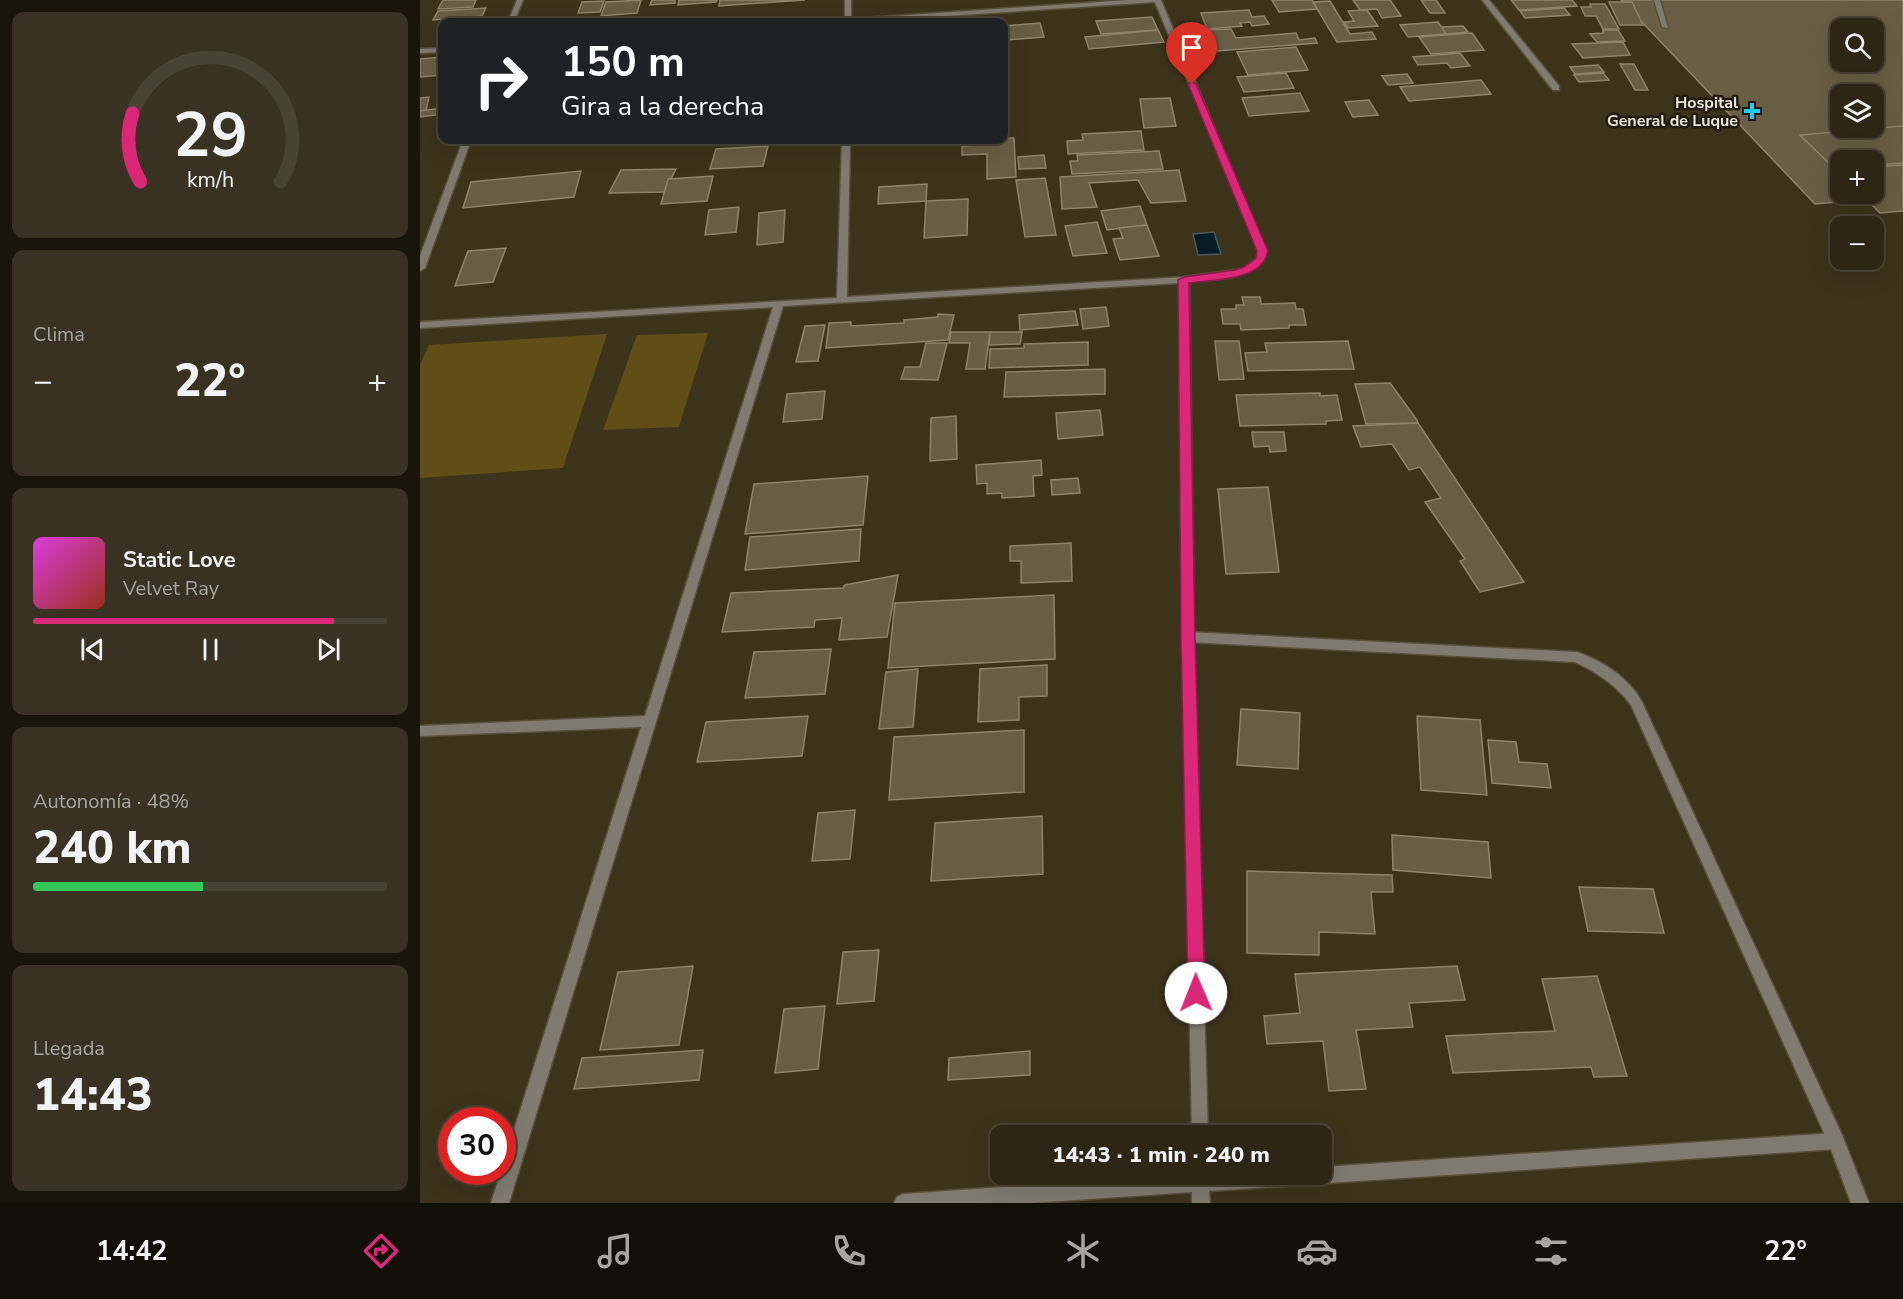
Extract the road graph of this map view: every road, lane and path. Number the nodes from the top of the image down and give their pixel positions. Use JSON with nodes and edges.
{"nodes":[{"id":1,"x":520,"y":0,"type":"edge"},
{"id":2,"x":848,"y":0,"type":"edge"},
{"id":3,"x":1157,"y":0,"type":"edge"},
{"id":4,"x":1485,"y":0,"type":"edge"},
{"id":5,"x":1657,"y":0,"type":"edge"},
{"id":6,"x":513,"y":18,"type":"edge"},
{"id":7,"x":848,"y":18,"type":"edge"},
{"id":8,"x":904,"y":18,"type":"edge"},
{"id":9,"x":1666,"y":27,"type":"dead end"},
{"id":10,"x":438,"y":50,"type":"edge"},
{"id":11,"x":420,"y":51,"type":"edge"},
{"id":12,"x":1556,"y":88,"type":"dead end"},
{"id":13,"x":466,"y":144,"type":"edge"},
{"id":14,"x":846,"y":144,"type":"edge"},
{"id":15,"x":420,"y":268,"type":"edge"},
{"id":16,"x":1184,"y":280,"type":"junction"},
{"id":17,"x":842,"y":300,"type":"junction"},
{"id":18,"x":779,"y":304,"type":"junction"},
{"id":19,"x":420,"y":325,"type":"edge"},
{"id":20,"x":1188,"y":638,"type":"junction"},
{"id":21,"x":650,"y":721,"type":"junction"},
{"id":22,"x":420,"y":730,"type":"edge"},
{"id":23,"x":1200,"y":1125,"type":"edge"},
{"id":24,"x":1836,"y":1141,"type":"junction"},
{"id":25,"x":1332,"y":1171,"type":"edge"},
{"id":26,"x":1126,"y":1185,"type":"edge"},
{"id":27,"x":1201,"y":1185,"type":"edge"},
{"id":28,"x":500,"y":1203,"type":"edge"},
{"id":29,"x":903,"y":1203,"type":"edge"},
{"id":30,"x":1201,"y":1203,"type":"edge"},
{"id":31,"x":1860,"y":1203,"type":"edge"}],
"edges":[{"from":1,"to":6,"type":"street"},
{"from":2,"to":7,"type":"street"},
{"from":3,"to":8,"type":"street"},
{"from":3,"to":16,"type":"street"},
{"from":4,"to":12,"type":"street"},
{"from":5,"to":9,"type":"street"},
{"from":10,"to":11,"type":"street"},
{"from":13,"to":15,"type":"street"},
{"from":14,"to":17,"type":"street"},
{"from":16,"to":17,"type":"street"},
{"from":16,"to":20,"type":"street"},
{"from":17,"to":18,"type":"street"},
{"from":18,"to":19,"type":"street"},
{"from":18,"to":21,"type":"street"},
{"from":20,"to":23,"type":"street"},
{"from":20,"to":24,"type":"street"},
{"from":21,"to":22,"type":"street"},
{"from":21,"to":28,"type":"street"},
{"from":24,"to":25,"type":"street"},
{"from":24,"to":31,"type":"street"},
{"from":26,"to":29,"type":"street"},
{"from":27,"to":30,"type":"street"}]}
